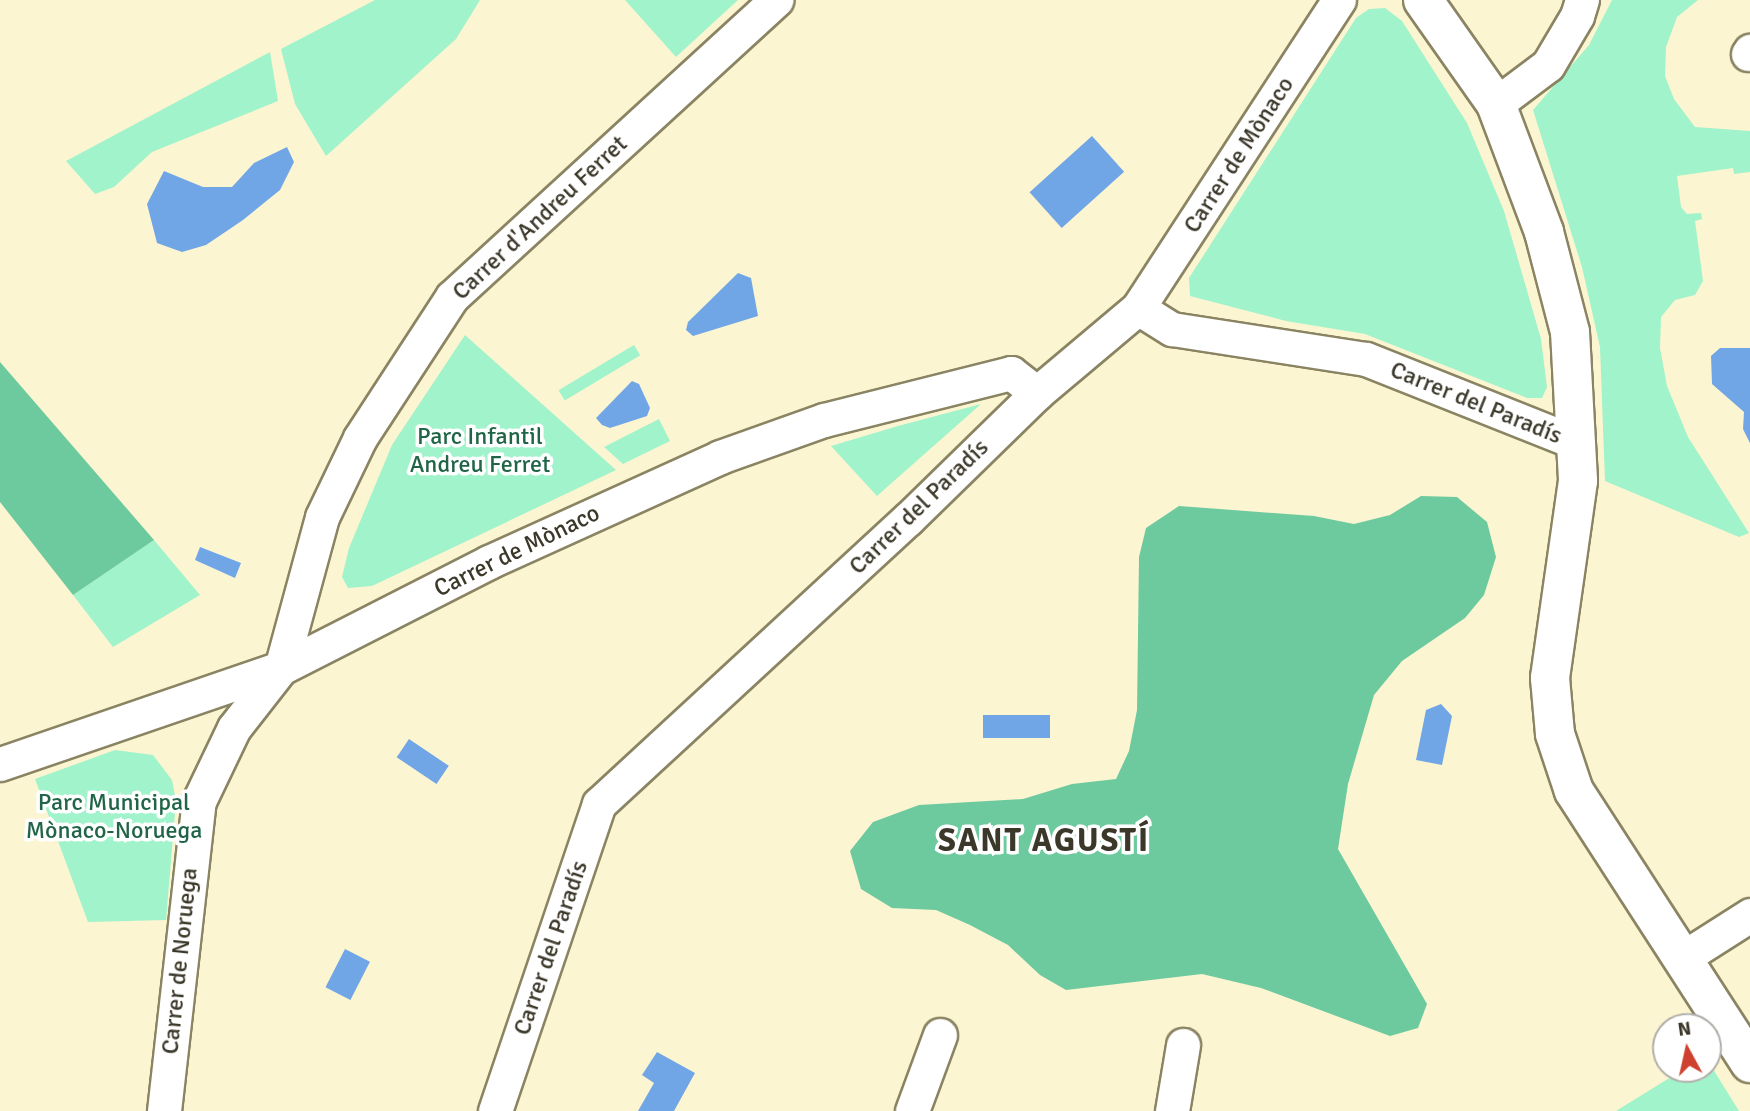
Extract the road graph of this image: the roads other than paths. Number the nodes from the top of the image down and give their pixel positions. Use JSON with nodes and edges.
{"nodes":[{"id":1,"x":776,"y":0,"type":"edge"},
{"id":2,"x":1339,"y":0,"type":"edge"},
{"id":3,"x":1423,"y":0,"type":"edge"},
{"id":4,"x":1582,"y":0,"type":"edge"},
{"id":5,"x":1496,"y":104,"type":"junction"},
{"id":6,"x":1138,"y":308,"type":"junction"},
{"id":7,"x":1037,"y":393,"type":"junction"},
{"id":8,"x":1577,"y":443,"type":"junction"},
{"id":9,"x":281,"y":668,"type":"junction"},
{"id":10,"x":0,"y":764,"type":"edge"},
{"id":11,"x":1750,"y":915,"type":"edge"},
{"id":12,"x":1681,"y":959,"type":"junction"},
{"id":13,"x":940,"y":1035,"type":"dead end"},
{"id":14,"x":1183,"y":1045,"type":"dead end"},
{"id":15,"x":1750,"y":1063,"type":"edge"},
{"id":16,"x":164,"y":1111,"type":"edge"},
{"id":17,"x":495,"y":1111,"type":"edge"},
{"id":18,"x":912,"y":1111,"type":"edge"},
{"id":19,"x":1172,"y":1111,"type":"edge"}],
"edges":[{"from":1,"to":9,"type":"street","name":"Carrer d'Andreu Ferret"},
{"from":2,"to":6,"type":"street","name":"Carrer de Mònaco"},
{"from":3,"to":5,"type":"street"},
{"from":4,"to":5,"type":"street"},
{"from":5,"to":8,"type":"street"},
{"from":6,"to":7,"type":"street","name":"Carrer del Paradís"},
{"from":6,"to":8,"type":"street","name":"Carrer del Paradís"},
{"from":7,"to":9,"type":"street","name":"Carrer de Mònaco"},
{"from":7,"to":17,"type":"street","name":"Carrer del Paradís"},
{"from":8,"to":12,"type":"street"},
{"from":9,"to":10,"type":"street","name":"Carrer de Mònaco"},
{"from":9,"to":16,"type":"street","name":"Carrer de Noruega"},
{"from":11,"to":12,"type":"street"},
{"from":12,"to":15,"type":"street"},
{"from":13,"to":18,"type":"street"},
{"from":14,"to":19,"type":"street"}]}
